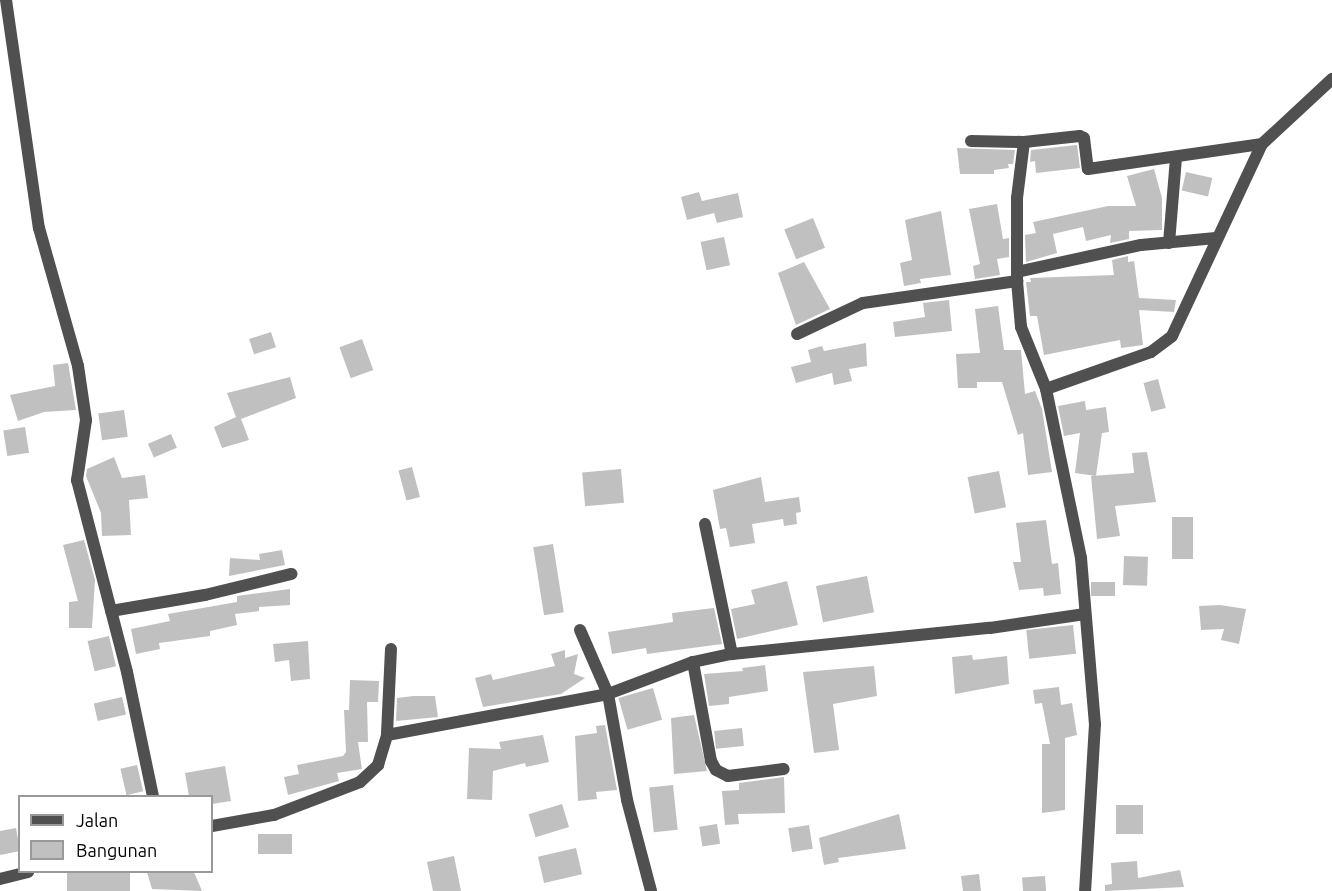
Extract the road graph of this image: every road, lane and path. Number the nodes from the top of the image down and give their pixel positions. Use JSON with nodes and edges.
{"nodes":[{"id":1,"x":6,"y":0,"type":"edge"},
{"id":2,"x":1332,"y":79,"type":"edge"},
{"id":3,"x":971,"y":141,"type":"dead end"},
{"id":4,"x":1024,"y":142,"type":"junction"},
{"id":5,"x":1262,"y":144,"type":"junction"},
{"id":6,"x":1176,"y":157,"type":"junction"},
{"id":7,"x":1215,"y":238,"type":"junction"},
{"id":8,"x":1168,"y":243,"type":"junction"},
{"id":9,"x":1017,"y":277,"type":"junction"},
{"id":10,"x":797,"y":334,"type":"dead end"},
{"id":11,"x":1046,"y":389,"type":"junction"},
{"id":12,"x":705,"y":524,"type":"dead end"},
{"id":13,"x":291,"y":574,"type":"dead end"},
{"id":14,"x":111,"y":611,"type":"junction"},
{"id":15,"x":1085,"y":614,"type":"junction"},
{"id":16,"x":580,"y":630,"type":"dead end"},
{"id":17,"x":391,"y":649,"type":"dead end"},
{"id":18,"x":732,"y":654,"type":"junction"},
{"id":19,"x":693,"y":662,"type":"junction"},
{"id":20,"x":608,"y":694,"type":"junction"},
{"id":21,"x":387,"y":735,"type":"junction"},
{"id":22,"x":784,"y":770,"type":"dead end"},
{"id":23,"x":153,"y":795,"type":"edge"},
{"id":24,"x":213,"y":826,"type":"edge"},
{"id":25,"x":24,"y":873,"type":"edge"},
{"id":26,"x":0,"y":879,"type":"edge"},
{"id":27,"x":651,"y":891,"type":"edge"},
{"id":28,"x":1085,"y":891,"type":"edge"}],
"edges":[{"from":1,"to":14,"type":"street"},
{"from":2,"to":5,"type":"street"},
{"from":3,"to":4,"type":"street"},
{"from":4,"to":6,"type":"street"},
{"from":4,"to":9,"type":"street"},
{"from":5,"to":6,"type":"street"},
{"from":5,"to":7,"type":"street"},
{"from":6,"to":8,"type":"street"},
{"from":7,"to":8,"type":"street"},
{"from":7,"to":11,"type":"street"},
{"from":8,"to":9,"type":"street"},
{"from":9,"to":10,"type":"street"},
{"from":9,"to":11,"type":"street"},
{"from":11,"to":15,"type":"street"},
{"from":12,"to":18,"type":"street"},
{"from":13,"to":14,"type":"street"},
{"from":14,"to":23,"type":"street"},
{"from":15,"to":18,"type":"street"},
{"from":15,"to":28,"type":"street"},
{"from":16,"to":20,"type":"street"},
{"from":17,"to":21,"type":"street"},
{"from":18,"to":19,"type":"street"},
{"from":19,"to":20,"type":"street"},
{"from":19,"to":22,"type":"street"},
{"from":20,"to":21,"type":"street"},
{"from":20,"to":27,"type":"street"},
{"from":21,"to":24,"type":"street"},
{"from":25,"to":26,"type":"street"}]}
